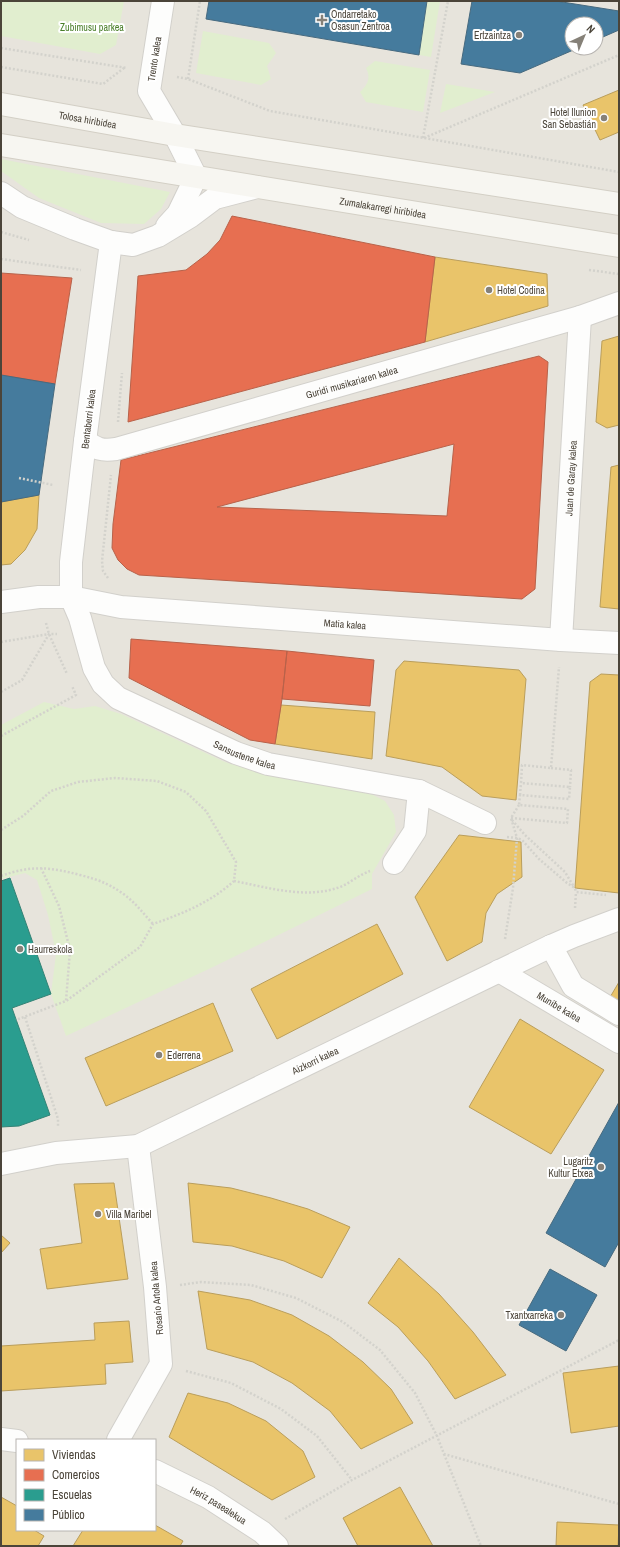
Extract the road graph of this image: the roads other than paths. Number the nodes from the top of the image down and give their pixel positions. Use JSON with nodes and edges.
{"nodes":[{"id":1,"x":163,"y":1,"type":"edge"},
{"id":2,"x":1,"y":104,"type":"edge"},
{"id":3,"x":175,"y":135,"type":"junction"},
{"id":4,"x":1,"y":145,"type":"edge"},
{"id":5,"x":196,"y":177,"type":"junction"},
{"id":6,"x":257,"y":186,"type":"junction"},
{"id":7,"x":1,"y":193,"type":"edge"},
{"id":8,"x":619,"y":204,"type":"edge"},
{"id":9,"x":158,"y":236,"type":"junction"},
{"id":10,"x":111,"y":242,"type":"junction"},
{"id":11,"x":619,"y":246,"type":"edge"},
{"id":12,"x":619,"y":303,"type":"edge"},
{"id":13,"x":580,"y":317,"type":"junction"},
{"id":14,"x":85,"y":441,"type":"junction"},
{"id":15,"x":71,"y":597,"type":"junction"},
{"id":16,"x":1,"y":602,"type":"edge"},
{"id":17,"x":561,"y":640,"type":"junction"},
{"id":18,"x":619,"y":643,"type":"edge"},
{"id":19,"x":418,"y":792,"type":"junction"},
{"id":20,"x":485,"y":823,"type":"road end"},
{"id":21,"x":394,"y":863,"type":"road end"},
{"id":22,"x":619,"y":919,"type":"edge"},
{"id":23,"x":551,"y":946,"type":"junction"},
{"id":24,"x":499,"y":971,"type":"junction"},
{"id":25,"x":619,"y":1014,"type":"edge"},
{"id":26,"x":619,"y":1042,"type":"edge"},
{"id":27,"x":138,"y":1146,"type":"junction"},
{"id":28,"x":1,"y":1164,"type":"edge"},
{"id":29,"x":1,"y":1439,"type":"edge"},
{"id":30,"x":119,"y":1439,"type":"edge"},
{"id":31,"x":16,"y":1441,"type":"edge"},
{"id":32,"x":156,"y":1471,"type":"edge"},
{"id":33,"x":270,"y":1539,"type":"edge"}],
"edges":[{"from":1,"to":3,"type":"street","name":"Trento kalea"},
{"from":2,"to":3,"type":"main road","name":"Tolosa hiribidea"},
{"from":3,"to":5,"type":"street","name":"Trento kalea"},
{"from":3,"to":8,"type":"main road"},
{"from":4,"to":5,"type":"main road","name":"Zumalakarregi hiribidea"},
{"from":5,"to":6,"type":"main road","name":"Zumalakarregi hiribidea"},
{"from":5,"to":9,"type":"street"},
{"from":6,"to":9,"type":"street"},
{"from":6,"to":11,"type":"main road","name":"Zumalakarregi hiribidea"},
{"from":7,"to":10,"type":"street"},
{"from":9,"to":10,"type":"street"},
{"from":10,"to":14,"type":"street","name":"Bentaberri kalea"},
{"from":12,"to":13,"type":"street","name":"Guridi musikariaren kalea"},
{"from":13,"to":14,"type":"street","name":"Guridi musikariaren kalea"},
{"from":13,"to":17,"type":"street","name":"Juan de Garay kalea"},
{"from":14,"to":15,"type":"street","name":"Bentaberri kalea"},
{"from":15,"to":16,"type":"street","name":"Matia kalea"},
{"from":15,"to":17,"type":"street","name":"Matia kalea"},
{"from":15,"to":19,"type":"street","name":"Sansustene kalea"},
{"from":17,"to":18,"type":"street","name":"Matia kalea"},
{"from":19,"to":20,"type":"street","name":"Sansustene kalea"},
{"from":19,"to":21,"type":"street"},
{"from":22,"to":23,"type":"street","name":"Aizkorri kalea"},
{"from":23,"to":24,"type":"street","name":"Aizkorri kalea"},
{"from":23,"to":25,"type":"street"},
{"from":24,"to":26,"type":"street","name":"Munibe kalea"},
{"from":24,"to":27,"type":"street","name":"Aizkorri kalea"},
{"from":27,"to":28,"type":"street","name":"Aizkorri kalea"},
{"from":27,"to":30,"type":"street","name":"Rosario Artola kalea"},
{"from":29,"to":31,"type":"street"},
{"from":32,"to":33,"type":"street","name":"Heriz pasealekua"}]}
